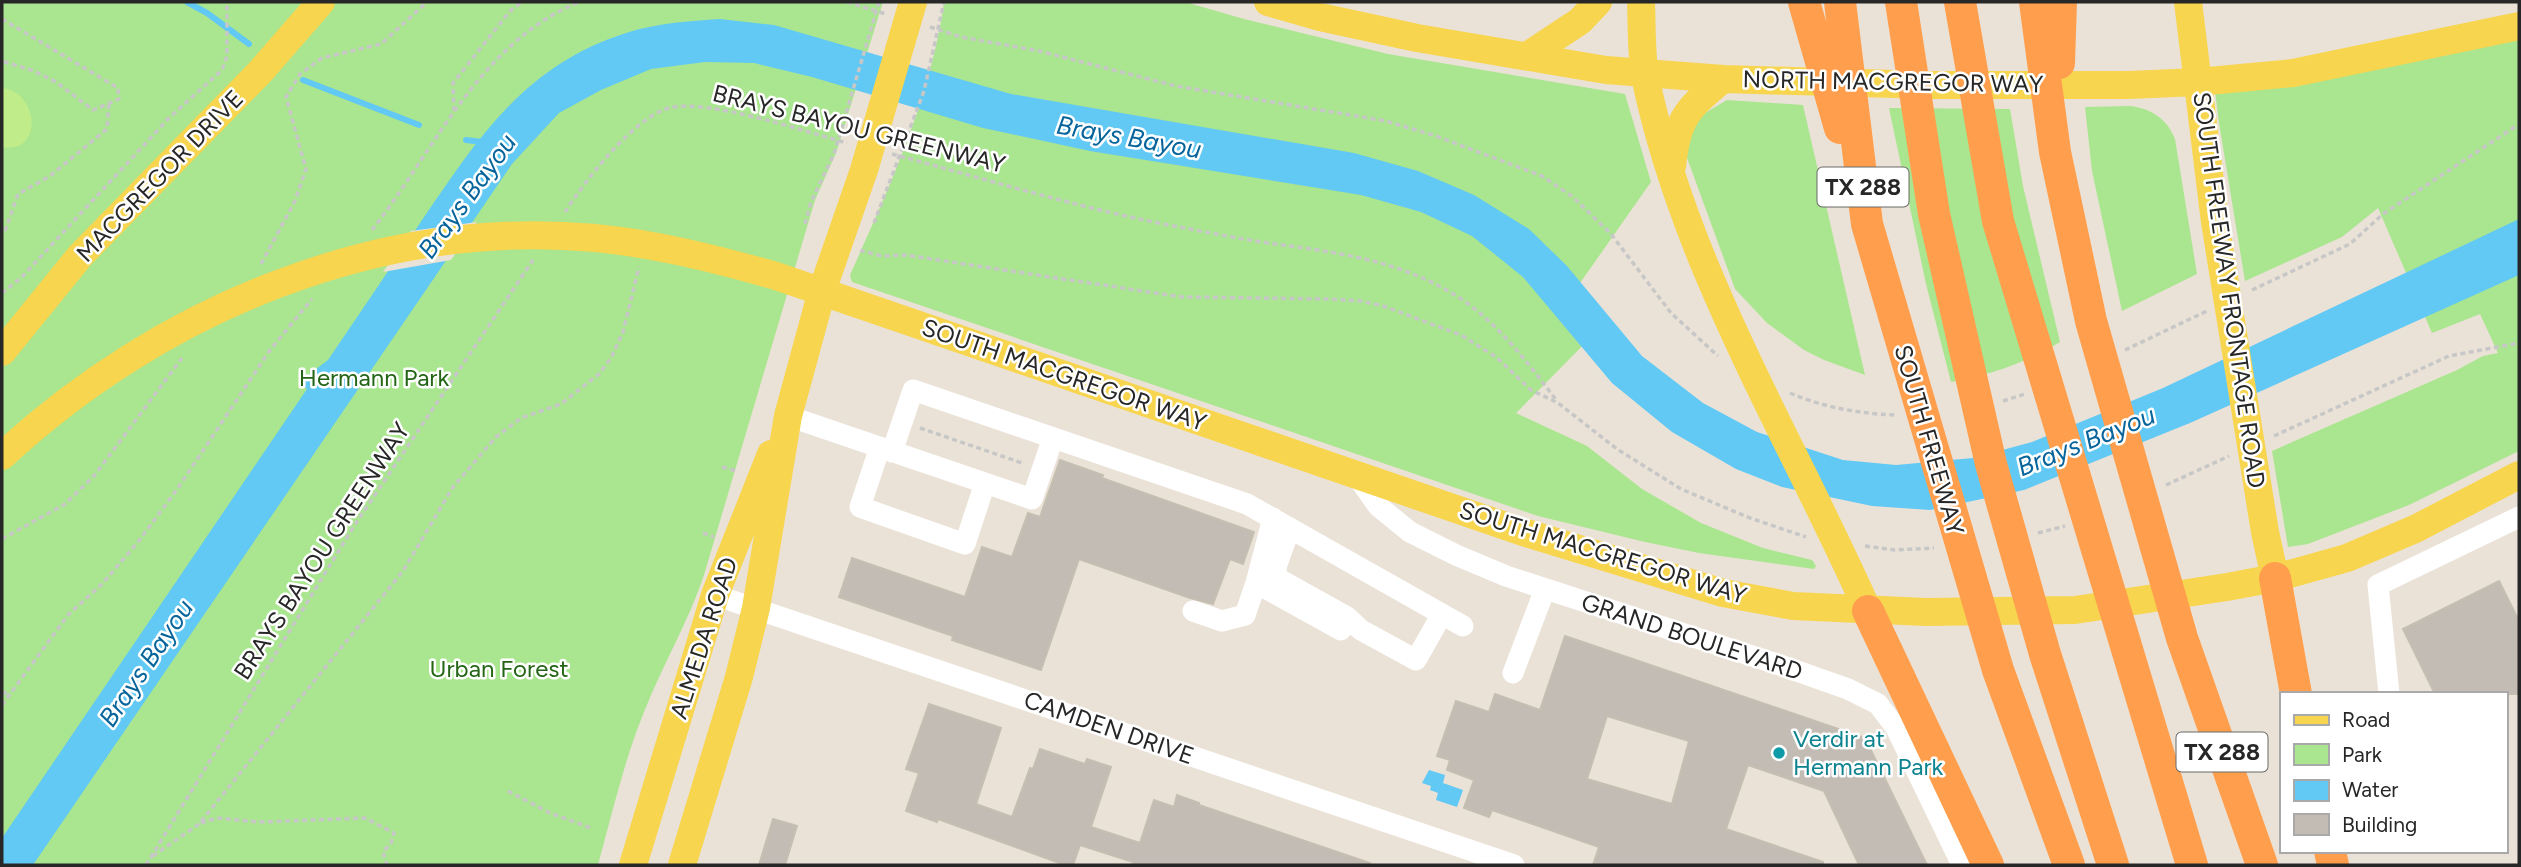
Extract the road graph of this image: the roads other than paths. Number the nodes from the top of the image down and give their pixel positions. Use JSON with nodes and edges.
{"nodes":[{"id":1,"x":321,"y":2,"type":"edge"},
{"id":2,"x":913,"y":2,"type":"edge"},
{"id":3,"x":1268,"y":2,"type":"edge"},
{"id":4,"x":1598,"y":2,"type":"edge"},
{"id":5,"x":1641,"y":2,"type":"edge"},
{"id":6,"x":1804,"y":2,"type":"edge"},
{"id":7,"x":1840,"y":2,"type":"edge"},
{"id":8,"x":1901,"y":2,"type":"edge"},
{"id":9,"x":1960,"y":2,"type":"edge"},
{"id":10,"x":2035,"y":2,"type":"edge"},
{"id":11,"x":2061,"y":2,"type":"edge"},
{"id":12,"x":2188,"y":2,"type":"edge"},
{"id":13,"x":1324,"y":9,"type":"edge"},
{"id":14,"x":2519,"y":26,"type":"edge"},
{"id":15,"x":1527,"y":56,"type":"junction"},
{"id":16,"x":1645,"y":74,"type":"junction"},
{"id":17,"x":1723,"y":79,"type":"junction"},
{"id":18,"x":2198,"y":82,"type":"junction"},
{"id":19,"x":2055,"y":152,"type":"junction"},
{"id":20,"x":1671,"y":173,"type":"junction"},
{"id":21,"x":1867,"y":223,"type":"junction"},
{"id":22,"x":822,"y":291,"type":"junction"},
{"id":23,"x":2,"y":352,"type":"edge"},
{"id":24,"x":788,"y":416,"type":"junction"},
{"id":25,"x":1053,"y":438,"type":"junction"},
{"id":26,"x":886,"y":449,"type":"junction"},
{"id":27,"x":2,"y":456,"type":"edge"},
{"id":28,"x":1356,"y":475,"type":"junction"},
{"id":29,"x":2519,"y":475,"type":"edge"},
{"id":30,"x":985,"y":483,"type":"junction"},
{"id":31,"x":2519,"y":517,"type":"edge"},
{"id":32,"x":1281,"y":523,"type":"junction"},
{"id":33,"x":2275,"y":578,"type":"junction"},
{"id":34,"x":1255,"y":583,"type":"junction"},
{"id":35,"x":1545,"y":589,"type":"junction"},
{"id":36,"x":715,"y":595,"type":"junction"},
{"id":37,"x":756,"y":608,"type":"junction"},
{"id":38,"x":1193,"y":611,"type":"dead end"},
{"id":39,"x":1868,"y":611,"type":"junction"},
{"id":40,"x":1441,"y":614,"type":"junction"},
{"id":41,"x":1463,"y":626,"type":"dead end"},
{"id":42,"x":1361,"y":630,"type":"junction"},
{"id":43,"x":1513,"y":673,"type":"dead end"},
{"id":44,"x":2296,"y":692,"type":"edge"},
{"id":45,"x":2389,"y":692,"type":"edge"},
{"id":46,"x":1508,"y":863,"type":"edge"},
{"id":47,"x":633,"y":865,"type":"edge"},
{"id":48,"x":682,"y":865,"type":"edge"},
{"id":49,"x":1962,"y":865,"type":"edge"},
{"id":50,"x":1989,"y":865,"type":"edge"},
{"id":51,"x":2069,"y":865,"type":"edge"},
{"id":52,"x":2113,"y":865,"type":"edge"},
{"id":53,"x":2192,"y":865,"type":"edge"},
{"id":54,"x":2262,"y":865,"type":"edge"}],
"edges":[{"from":1,"to":23,"type":"main road","name":"MACGREGOR DRIVE"},
{"from":2,"to":22,"type":"main road","name":"ALMEDA ROAD"},
{"from":3,"to":13,"type":"main road","name":"NORTH MACGREGOR WAY"},
{"from":4,"to":15,"type":"main road"},
{"from":5,"to":16,"type":"main road"},
{"from":6,"to":21,"type":"highway"},
{"from":7,"to":21,"type":"highway","name":"SOUTH FREEWAY","number":"TX 288"},
{"from":8,"to":52,"type":"highway"},
{"from":9,"to":53,"type":"highway"},
{"from":10,"to":19,"type":"highway","number":"TX 288"},
{"from":11,"to":19,"type":"highway"},
{"from":12,"to":18,"type":"main road","name":"SOUTH FREEWAY FRONTAGE ROAD"},
{"from":13,"to":15,"type":"main road","name":"NORTH MACGREGOR WAY"},
{"from":14,"to":18,"type":"main road","name":"NORTH MACGREGOR WAY"},
{"from":15,"to":16,"type":"main road","name":"NORTH MACGREGOR WAY"},
{"from":16,"to":17,"type":"main road","name":"NORTH MACGREGOR WAY"},
{"from":16,"to":20,"type":"main road"},
{"from":17,"to":18,"type":"main road","name":"NORTH MACGREGOR WAY"},
{"from":17,"to":20,"type":"main road"},
{"from":18,"to":33,"type":"main road","name":"SOUTH FREEWAY FRONTAGE ROAD"},
{"from":19,"to":54,"type":"highway","number":"TX 288"},
{"from":20,"to":39,"type":"main road"},
{"from":21,"to":51,"type":"highway","name":"SOUTH FREEWAY","number":"TX 288"},
{"from":22,"to":24,"type":"main road","name":"ALMEDA ROAD"},
{"from":22,"to":27,"type":"main road"},
{"from":22,"to":28,"type":"main road","name":"SOUTH MACGREGOR WAY"},
{"from":24,"to":26,"type":"street"},
{"from":24,"to":36,"type":"main road","name":"ALMEDA ROAD"},
{"from":24,"to":37,"type":"main road","name":"ALMEDA ROAD"},
{"from":25,"to":26,"type":"street"},
{"from":25,"to":30,"type":"street"},
{"from":25,"to":32,"type":"street"},
{"from":26,"to":30,"type":"street"},
{"from":26,"to":30,"type":"street"},
{"from":28,"to":35,"type":"street","name":"GRAND BOULEVARD"},
{"from":28,"to":39,"type":"main road","name":"SOUTH MACGREGOR WAY"},
{"from":29,"to":33,"type":"main road","name":"SOUTH MACGREGOR WAY"},
{"from":31,"to":45,"type":"street"},
{"from":32,"to":34,"type":"street"},
{"from":32,"to":40,"type":"street"},
{"from":32,"to":42,"type":"street"},
{"from":33,"to":39,"type":"main road","name":"SOUTH MACGREGOR WAY"},
{"from":33,"to":44,"type":"highway"},
{"from":34,"to":38,"type":"street"},
{"from":34,"to":42,"type":"street"},
{"from":35,"to":43,"type":"street"},
{"from":35,"to":49,"type":"street","name":"GRAND BOULEVARD"},
{"from":36,"to":37,"type":"street","name":"CAMDEN DRIVE"},
{"from":36,"to":47,"type":"main road","name":"ALMEDA ROAD"},
{"from":37,"to":46,"type":"street","name":"CAMDEN DRIVE"},
{"from":37,"to":48,"type":"main road","name":"ALMEDA ROAD"},
{"from":39,"to":50,"type":"highway"},
{"from":40,"to":41,"type":"street"},
{"from":40,"to":42,"type":"street"}]}
